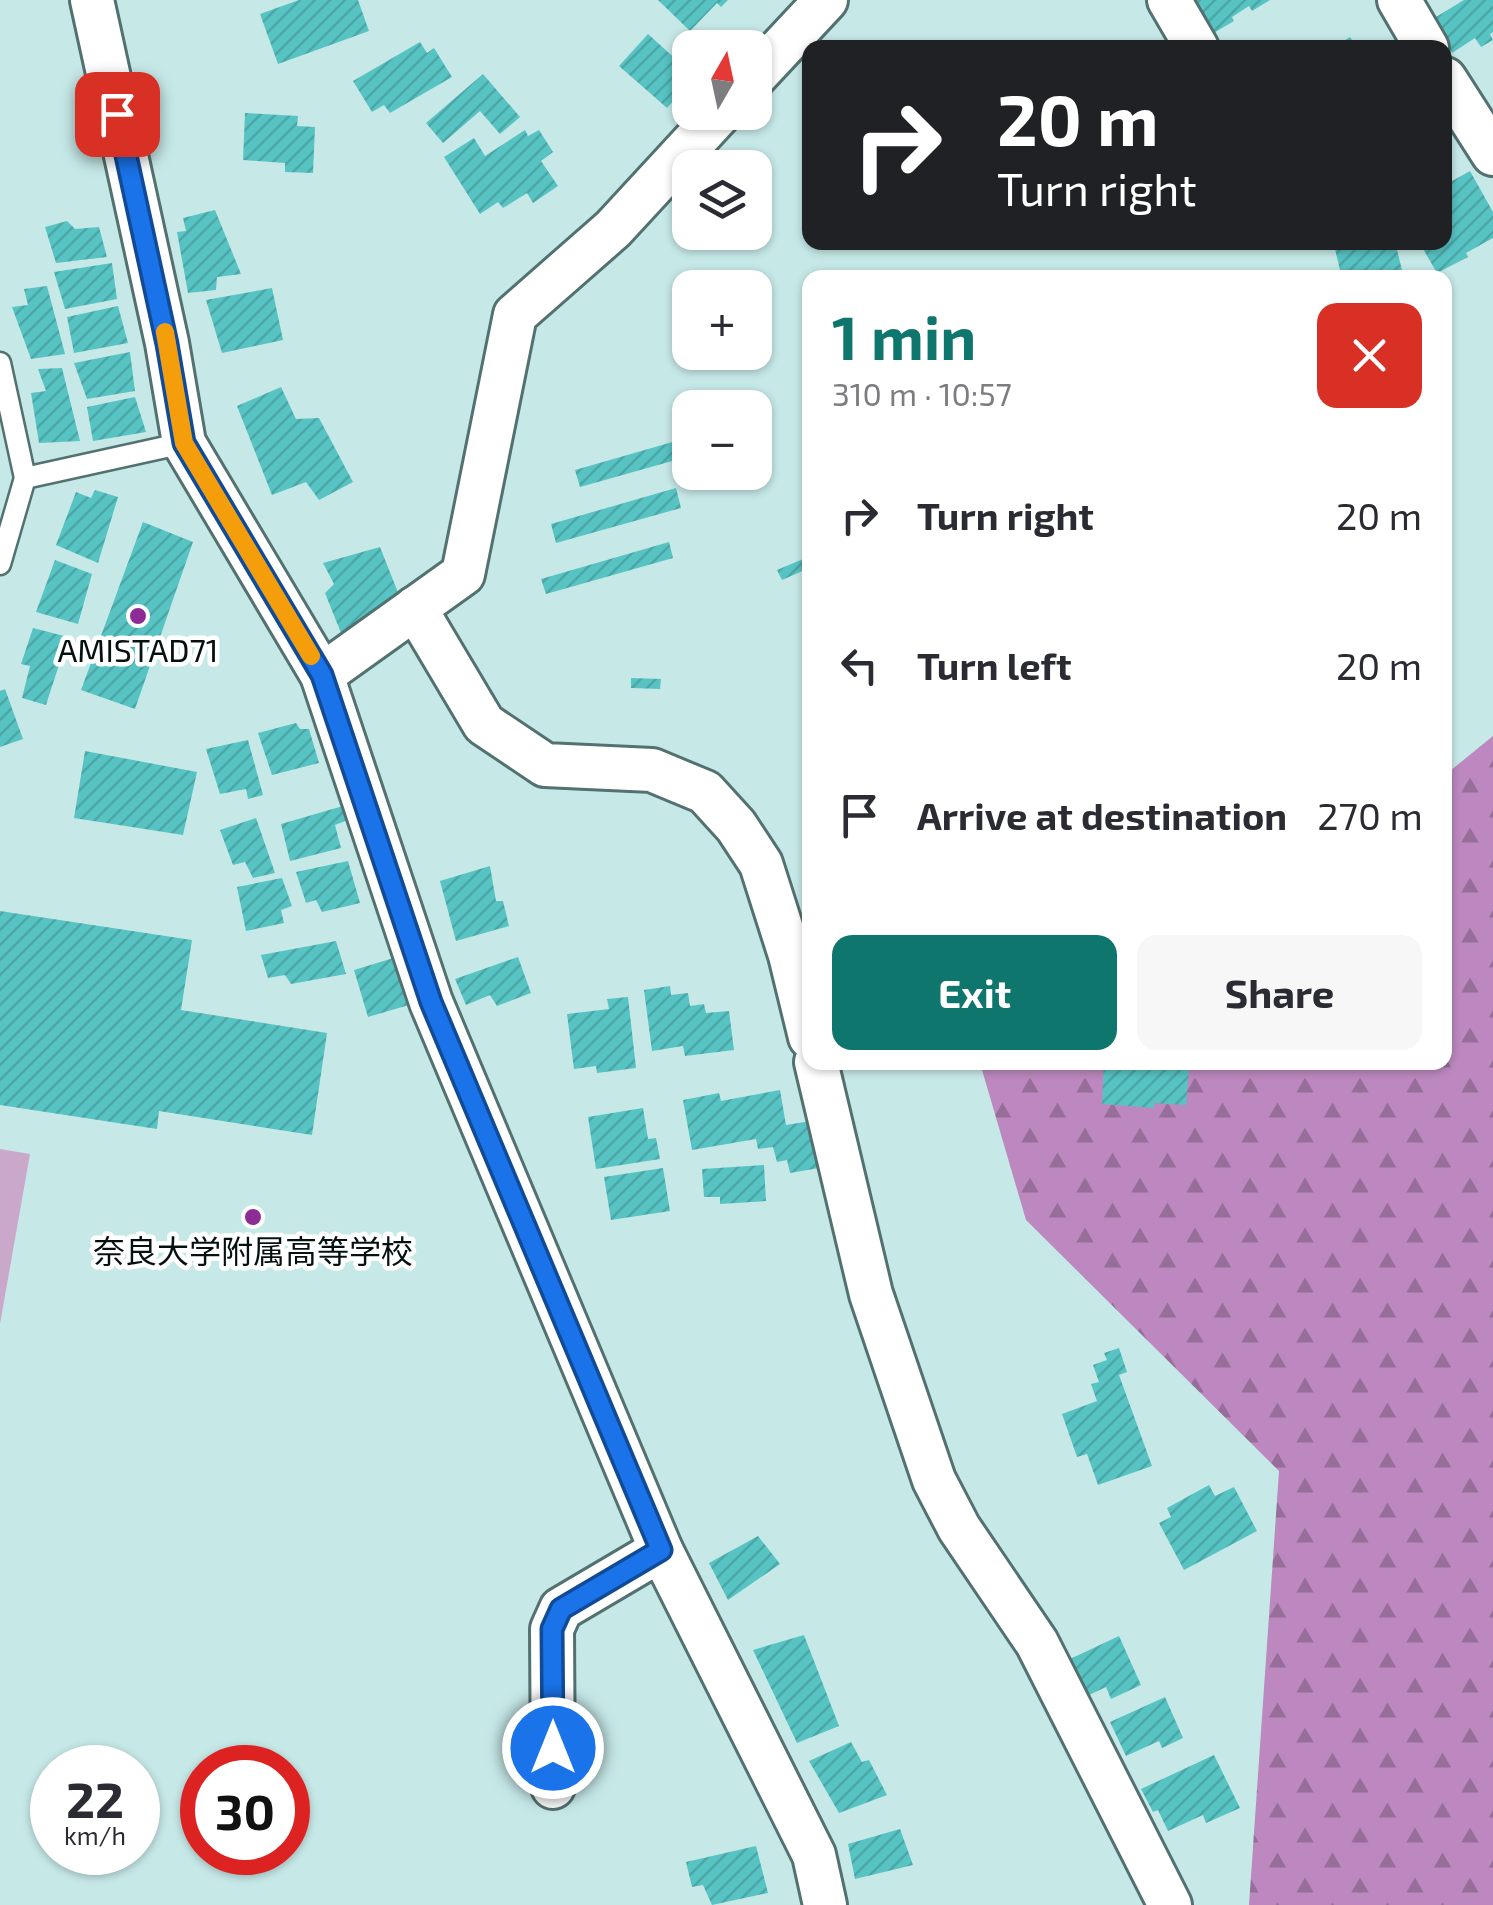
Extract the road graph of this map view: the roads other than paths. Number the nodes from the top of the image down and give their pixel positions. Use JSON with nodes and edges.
{"nodes":[{"id":1,"x":92,"y":0,"type":"edge"},
{"id":2,"x":826,"y":0,"type":"edge"},
{"id":3,"x":1169,"y":0,"type":"edge"},
{"id":4,"x":1399,"y":0,"type":"edge"},
{"id":5,"x":1192,"y":40,"type":"edge"},
{"id":6,"x":1422,"y":40,"type":"edge"},
{"id":7,"x":772,"y":58,"type":"edge"},
{"id":8,"x":1452,"y":98,"type":"edge"},
{"id":9,"x":705,"y":130,"type":"edge"},
{"id":10,"x":1493,"y":154,"type":"edge"},
{"id":11,"x":0,"y":364,"type":"edge"},
{"id":12,"x":184,"y":443,"type":"junction"},
{"id":13,"x":25,"y":478,"type":"junction"},
{"id":14,"x":0,"y":564,"type":"edge"},
{"id":15,"x":416,"y":608,"type":"junction"},
{"id":16,"x":322,"y":675,"type":"junction"},
{"id":17,"x":802,"y":1004,"type":"edge"},
{"id":18,"x":818,"y":1070,"type":"edge"},
{"id":19,"x":661,"y":1550,"type":"junction"},
{"id":20,"x":553,"y":1787,"type":"dead end"},
{"id":21,"x":825,"y":1905,"type":"edge"},
{"id":22,"x":1170,"y":1905,"type":"edge"}],
"edges":[{"from":1,"to":12,"type":"street"},
{"from":2,"to":7,"type":"street"},
{"from":3,"to":5,"type":"street"},
{"from":4,"to":6,"type":"street"},
{"from":8,"to":10,"type":"street"},
{"from":9,"to":15,"type":"street"},
{"from":11,"to":13,"type":"lane"},
{"from":12,"to":13,"type":"lane"},
{"from":12,"to":16,"type":"street"},
{"from":13,"to":14,"type":"lane"},
{"from":15,"to":16,"type":"street"},
{"from":15,"to":17,"type":"street"},
{"from":16,"to":19,"type":"street"},
{"from":18,"to":22,"type":"street"},
{"from":19,"to":20,"type":"street"},
{"from":19,"to":21,"type":"street"}]}
